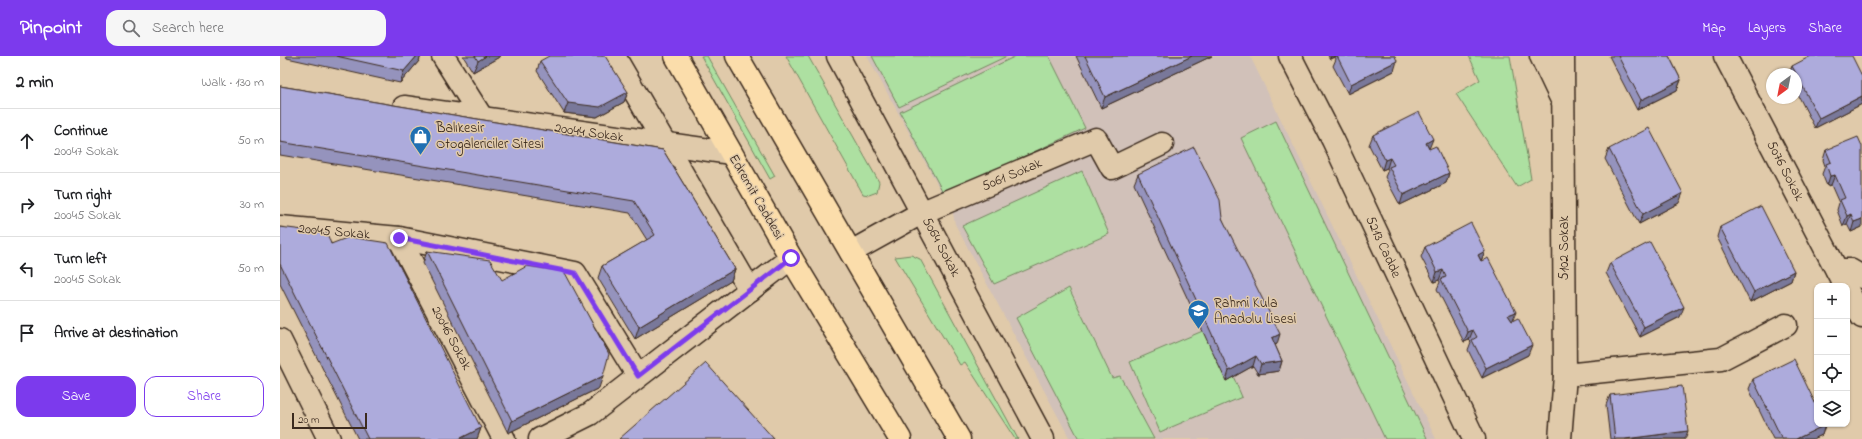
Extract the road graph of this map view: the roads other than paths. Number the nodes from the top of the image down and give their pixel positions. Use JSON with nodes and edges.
{"nodes":[{"id":1,"x":443,"y":56,"type":"edge"},
{"id":2,"x":614,"y":56,"type":"edge"},
{"id":3,"x":676,"y":56,"type":"edge"},
{"id":4,"x":737,"y":56,"type":"edge"},
{"id":5,"x":838,"y":56,"type":"edge"},
{"id":6,"x":1290,"y":56,"type":"edge"},
{"id":7,"x":1541,"y":56,"type":"edge"},
{"id":8,"x":1563,"y":56,"type":"edge"},
{"id":9,"x":1725,"y":56,"type":"edge"},
{"id":10,"x":1563,"y":103,"type":"junction"},
{"id":11,"x":381,"y":104,"type":"edge"},
{"id":12,"x":482,"y":118,"type":"junction"},
{"id":13,"x":666,"y":144,"type":"junction"},
{"id":14,"x":1162,"y":144,"type":"dead end"},
{"id":15,"x":731,"y":153,"type":"junction"},
{"id":16,"x":923,"y":212,"type":"junction"},
{"id":17,"x":280,"y":227,"type":"edge"},
{"id":18,"x":399,"y":238,"type":"junction"},
{"id":19,"x":851,"y":252,"type":"junction"},
{"id":20,"x":791,"y":258,"type":"junction"},
{"id":21,"x":1862,"y":276,"type":"edge"},
{"id":22,"x":1841,"y":278,"type":"edge"},
{"id":23,"x":750,"y":290,"type":"junction"},
{"id":24,"x":1850,"y":295,"type":"edge"},
{"id":25,"x":1862,"y":317,"type":"edge"},
{"id":26,"x":1786,"y":324,"type":"dead end"},
{"id":27,"x":280,"y":340,"type":"edge"},
{"id":28,"x":1565,"y":375,"type":"junction"},
{"id":29,"x":638,"y":376,"type":"junction"},
{"id":30,"x":329,"y":439,"type":"edge"},
{"id":31,"x":504,"y":439,"type":"edge"},
{"id":32,"x":540,"y":439,"type":"edge"},
{"id":33,"x":900,"y":439,"type":"edge"},
{"id":34,"x":959,"y":439,"type":"edge"},
{"id":35,"x":1043,"y":439,"type":"edge"},
{"id":36,"x":1474,"y":439,"type":"edge"},
{"id":37,"x":1560,"y":439,"type":"edge"}],
"edges":[{"from":1,"to":12,"type":"street"},
{"from":2,"to":13,"type":"street"},
{"from":3,"to":15,"type":"highway","name":"Edremit Caddesi"},
{"from":4,"to":19,"type":"highway"},
{"from":5,"to":16,"type":"street","name":"5064 Sokak"},
{"from":6,"to":36,"type":"street","name":"5213 Cadde"},
{"from":7,"to":10,"type":"street"},
{"from":8,"to":10,"type":"street","name":"5102 Sokak"},
{"from":9,"to":22,"type":"street","name":"5076 Sokak"},
{"from":10,"to":28,"type":"street","name":"5102 Sokak"},
{"from":11,"to":12,"type":"street","name":"20044 Sokak"},
{"from":12,"to":13,"type":"street","name":"20044 Sokak"},
{"from":13,"to":15,"type":"street","name":"20044 Sokak"},
{"from":13,"to":23,"type":"street"},
{"from":14,"to":16,"type":"street","name":"5061 Sokak"},
{"from":15,"to":20,"type":"highway","name":"Edremit Caddesi"},
{"from":16,"to":19,"type":"street","name":"5061 Sokak"},
{"from":16,"to":35,"type":"street","name":"5064 Sokak"},
{"from":17,"to":18,"type":"street","name":"20045 Sokak"},
{"from":18,"to":29,"type":"street","name":"20045 Sokak"},
{"from":18,"to":31,"type":"street","name":"20046 Sokak"},
{"from":19,"to":34,"type":"highway"},
{"from":20,"to":23,"type":"street"},
{"from":20,"to":33,"type":"highway","name":"Edremit Caddesi"},
{"from":21,"to":22,"type":"street"},
{"from":23,"to":29,"type":"street"},
{"from":24,"to":25,"type":"street"},
{"from":26,"to":28,"type":"street"},
{"from":27,"to":30,"type":"street"},
{"from":28,"to":37,"type":"street","name":"5102 Sokak"},
{"from":29,"to":32,"type":"street"}]}
